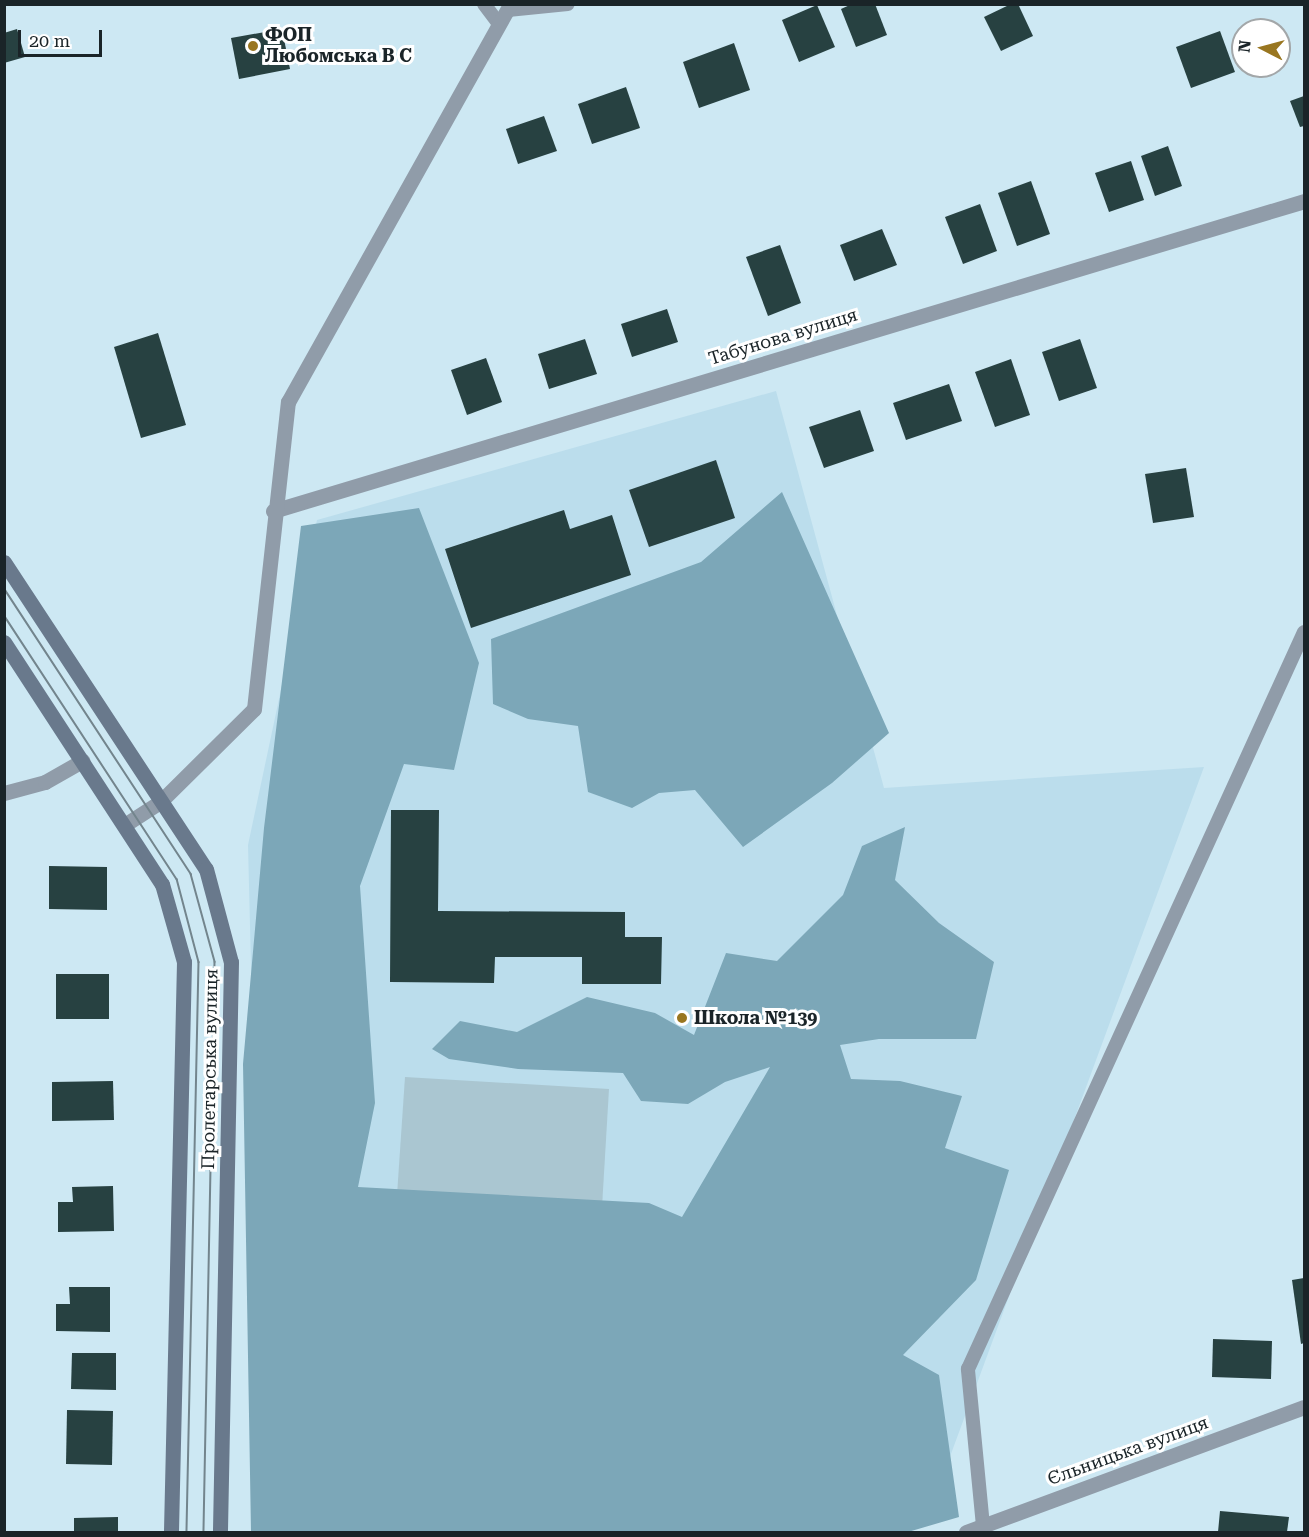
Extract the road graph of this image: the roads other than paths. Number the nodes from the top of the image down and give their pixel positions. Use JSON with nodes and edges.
{"nodes":[{"id":1,"x":484,"y":4,"type":"edge"},
{"id":2,"x":568,"y":4,"type":"edge"},
{"id":3,"x":509,"y":7,"type":"edge"},
{"id":4,"x":500,"y":25,"type":"junction"},
{"id":5,"x":1305,"y":201,"type":"edge"},
{"id":6,"x":273,"y":511,"type":"junction"},
{"id":7,"x":4,"y":562,"type":"edge"},
{"id":8,"x":1305,"y":632,"type":"edge"},
{"id":9,"x":4,"y":642,"type":"edge"},
{"id":10,"x":82,"y":761,"type":"junction"},
{"id":11,"x":4,"y":793,"type":"edge"},
{"id":12,"x":160,"y":802,"type":"junction"},
{"id":13,"x":126,"y":824,"type":"junction"},
{"id":14,"x":1305,"y":1407,"type":"edge"},
{"id":15,"x":983,"y":1526,"type":"junction"},
{"id":16,"x":171,"y":1533,"type":"edge"},
{"id":17,"x":220,"y":1533,"type":"edge"},
{"id":18,"x":966,"y":1533,"type":"edge"}],
"edges":[{"from":1,"to":4,"type":"lane"},
{"from":2,"to":3,"type":"lane"},
{"from":3,"to":4,"type":"street"},
{"from":4,"to":6,"type":"street"},
{"from":5,"to":6,"type":"street","name":"Табунова вулиця"},
{"from":6,"to":12,"type":"street"},
{"from":7,"to":12,"type":"main road","name":"Пролетарська вулиця"},
{"from":8,"to":15,"type":"lane"},
{"from":9,"to":10,"type":"main road","name":"Пролетарська вулиця"},
{"from":10,"to":11,"type":"street"},
{"from":10,"to":13,"type":"main road","name":"Пролетарська вулиця"},
{"from":12,"to":13,"type":"street"},
{"from":12,"to":17,"type":"main road","name":"Пролетарська вулиця"},
{"from":13,"to":16,"type":"main road","name":"Пролетарська вулиця"},
{"from":14,"to":15,"type":"street","name":"Єльницька вулиця"},
{"from":15,"to":18,"type":"street","name":"Єльницька вулиця"}]}
